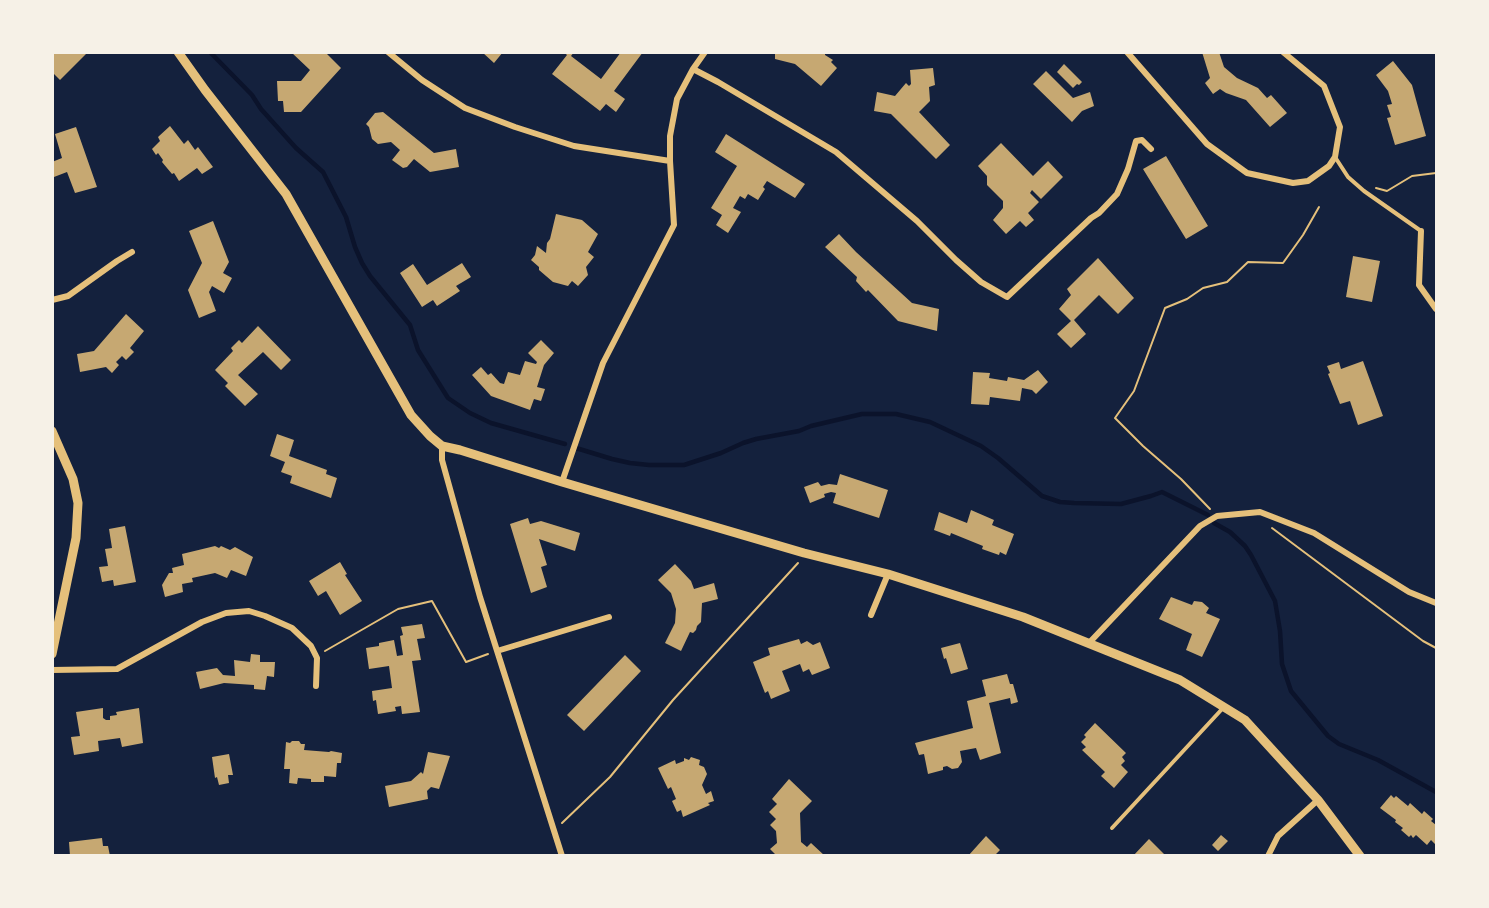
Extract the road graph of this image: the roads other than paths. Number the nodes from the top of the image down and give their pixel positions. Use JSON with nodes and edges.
{"nodes":[{"id":1,"x":178,"y":52,"type":"edge"},
{"id":2,"x":388,"y":52,"type":"edge"},
{"id":3,"x":705,"y":52,"type":"edge"},
{"id":4,"x":1127,"y":52,"type":"edge"},
{"id":5,"x":1283,"y":52,"type":"edge"},
{"id":6,"x":693,"y":69,"type":"junction"},
{"id":7,"x":1151,"y":149,"type":"dead end"},
{"id":8,"x":1335,"y":157,"type":"junction"},
{"id":9,"x":670,"y":160,"type":"junction"},
{"id":10,"x":1421,"y":231,"type":"joint"},
{"id":11,"x":132,"y":252,"type":"dead end"},
{"id":12,"x":52,"y":300,"type":"edge"},
{"id":13,"x":1437,"y":309,"type":"edge"},
{"id":14,"x":52,"y":431,"type":"edge"},
{"id":15,"x":442,"y":446,"type":"junction"},
{"id":16,"x":562,"y":482,"type":"junction"},
{"id":17,"x":888,"y":574,"type":"junction"},
{"id":18,"x":1437,"y":603,"type":"edge"},
{"id":19,"x":872,"y":615,"type":"dead end"},
{"id":20,"x":609,"y":617,"type":"dead end"},
{"id":21,"x":1089,"y":643,"type":"junction"},
{"id":22,"x":497,"y":651,"type":"junction"},
{"id":23,"x":52,"y":654,"type":"edge"},
{"id":24,"x":52,"y":670,"type":"edge"},
{"id":25,"x":316,"y":686,"type":"dead end"},
{"id":26,"x":1223,"y":708,"type":"junction"},
{"id":27,"x":1318,"y":800,"type":"junction"},
{"id":28,"x":1112,"y":828,"type":"dead end"},
{"id":29,"x":562,"y":855,"type":"edge"},
{"id":30,"x":1268,"y":855,"type":"edge"},
{"id":31,"x":1360,"y":855,"type":"edge"}],
"edges":[{"from":1,"to":15,"type":"street"},
{"from":2,"to":9,"type":"street"},
{"from":3,"to":6,"type":"street"},
{"from":4,"to":8,"type":"street"},
{"from":5,"to":8,"type":"street"},
{"from":6,"to":7,"type":"street"},
{"from":6,"to":9,"type":"street"},
{"from":8,"to":10,"type":"lane"},
{"from":9,"to":16,"type":"street"},
{"from":10,"to":13,"type":"street"},
{"from":11,"to":12,"type":"street"},
{"from":14,"to":23,"type":"street"},
{"from":15,"to":16,"type":"street"},
{"from":15,"to":22,"type":"street"},
{"from":16,"to":17,"type":"street"},
{"from":17,"to":19,"type":"street"},
{"from":17,"to":21,"type":"street"},
{"from":18,"to":21,"type":"street"},
{"from":20,"to":22,"type":"street"},
{"from":21,"to":26,"type":"street"},
{"from":22,"to":29,"type":"street"},
{"from":24,"to":25,"type":"street"},
{"from":26,"to":27,"type":"street"},
{"from":26,"to":28,"type":"lane"},
{"from":27,"to":30,"type":"street"},
{"from":27,"to":31,"type":"street"}]}
